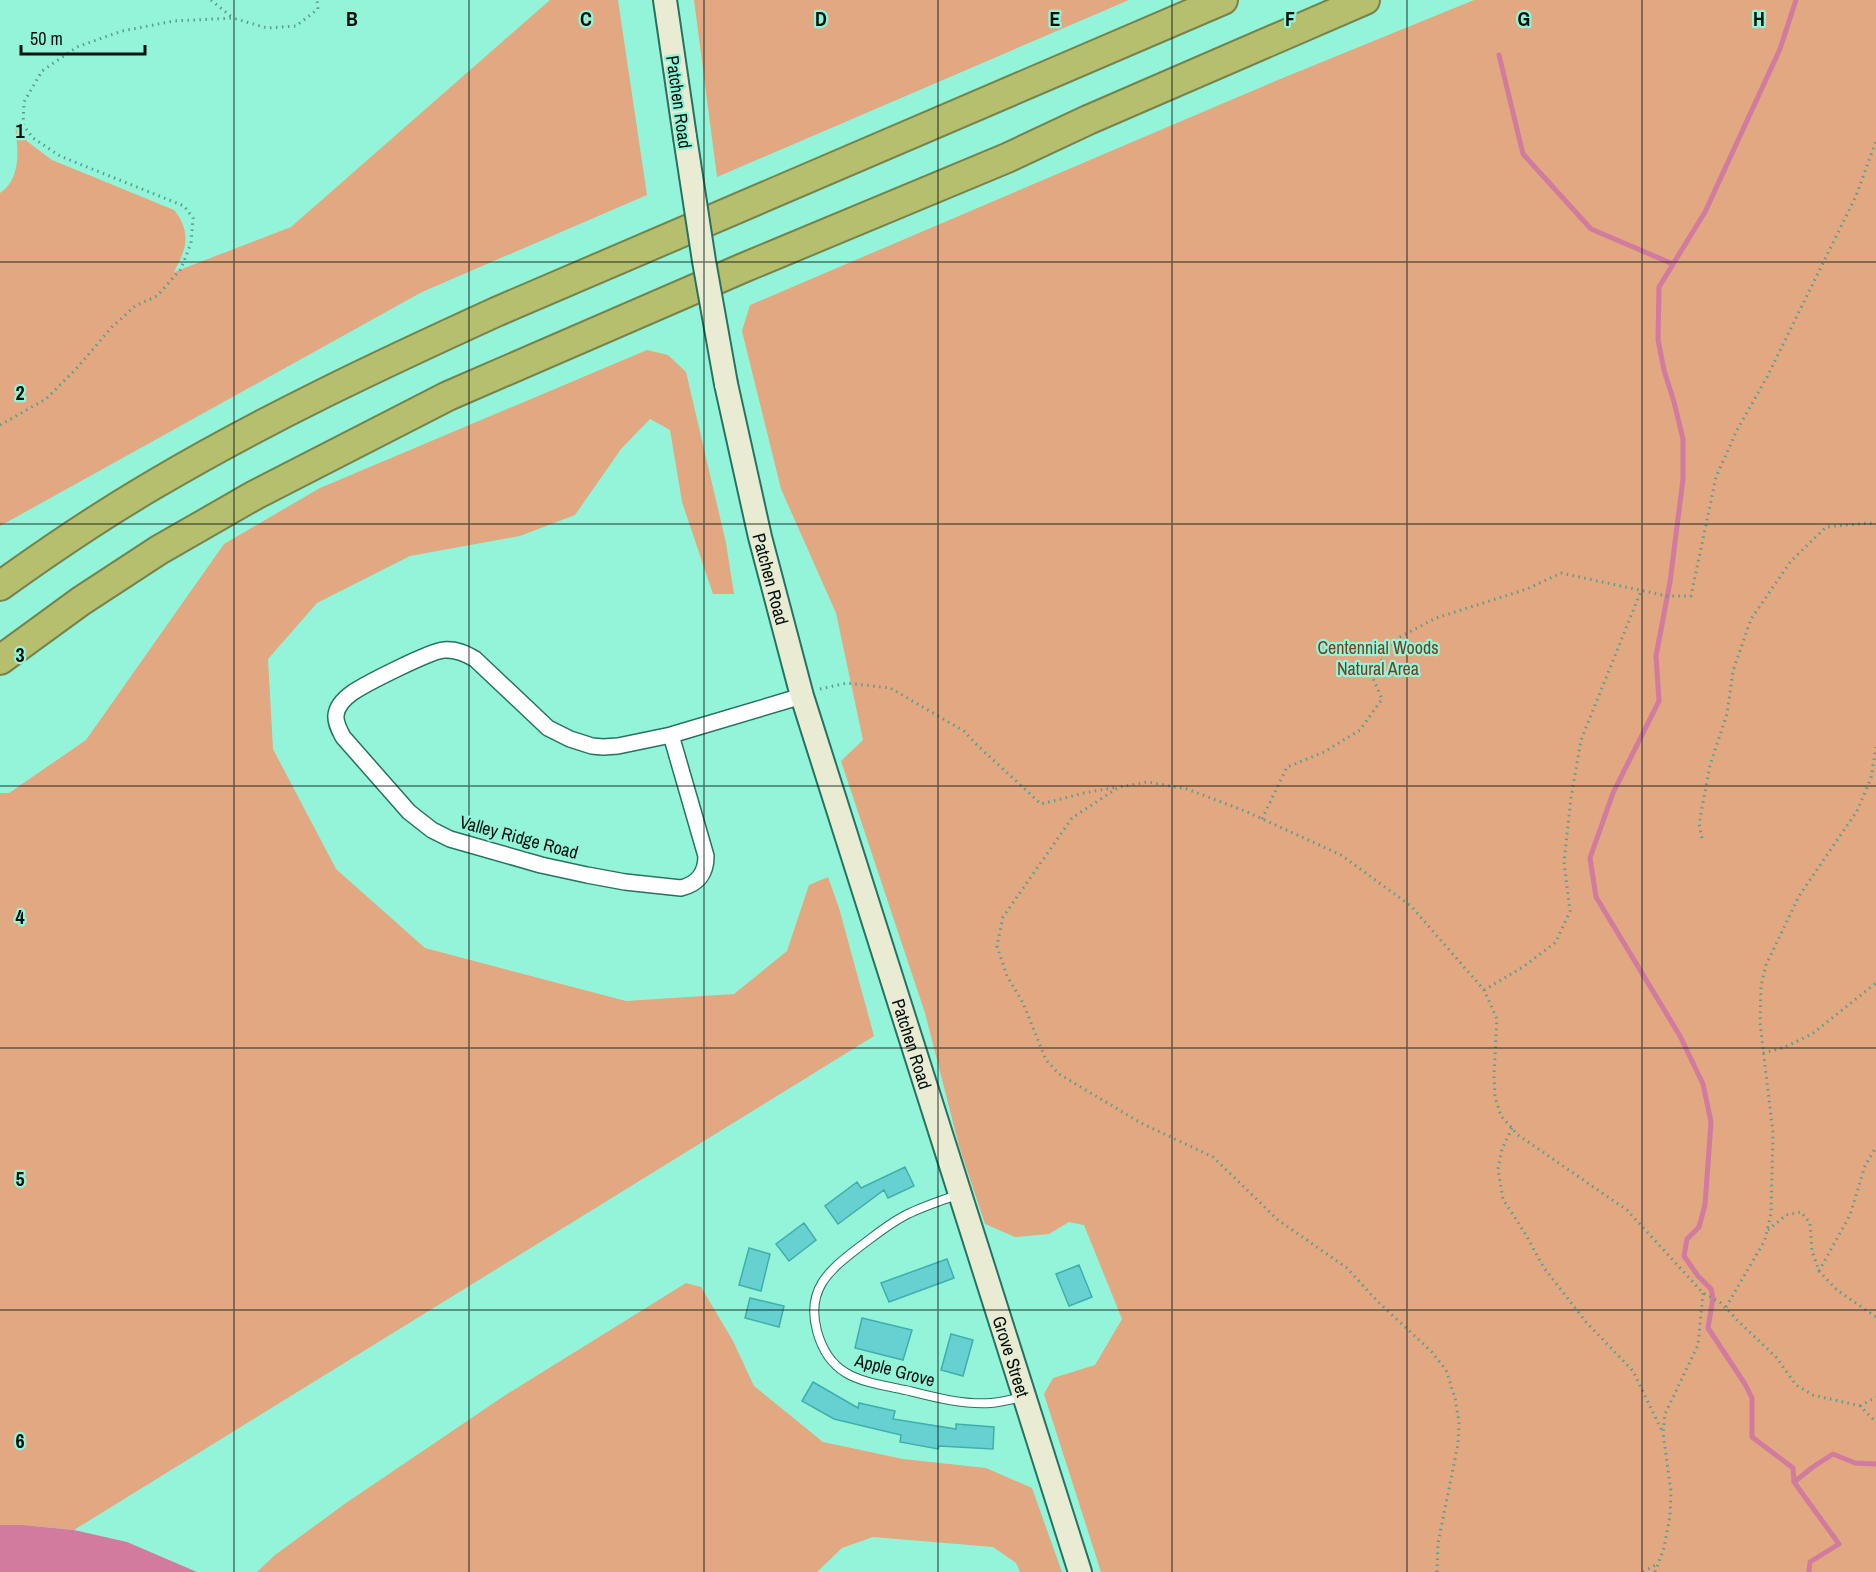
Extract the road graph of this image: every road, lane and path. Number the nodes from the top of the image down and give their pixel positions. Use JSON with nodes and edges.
{"nodes":[{"id":1,"x":211,"y":0,"type":"edge"},
{"id":2,"x":317,"y":0,"type":"edge"},
{"id":3,"x":665,"y":0,"type":"edge"},
{"id":4,"x":1223,"y":0,"type":"edge"},
{"id":5,"x":1365,"y":0,"type":"edge"},
{"id":6,"x":233,"y":18,"type":"junction"},
{"id":7,"x":1876,"y":141,"type":"edge"},
{"id":8,"x":0,"y":425,"type":"edge"},
{"id":9,"x":1876,"y":525,"type":"edge"},
{"id":10,"x":0,"y":586,"type":"edge"},
{"id":11,"x":1642,"y":590,"type":"junction"},
{"id":12,"x":0,"y":660,"type":"edge"},
{"id":13,"x":802,"y":696,"type":"junction"},
{"id":14,"x":670,"y":735,"type":"junction"},
{"id":15,"x":1876,"y":747,"type":"edge"},
{"id":16,"x":1119,"y":787,"type":"junction"},
{"id":17,"x":1262,"y":819,"type":"junction"},
{"id":18,"x":1702,"y":838,"type":"dead end"},
{"id":19,"x":1876,"y":983,"type":"edge"},
{"id":20,"x":1484,"y":990,"type":"junction"},
{"id":21,"x":1763,"y":1053,"type":"junction"},
{"id":22,"x":1512,"y":1128,"type":"junction"},
{"id":23,"x":944,"y":1141,"type":"joint"},
{"id":24,"x":1876,"y":1147,"type":"edge"},
{"id":25,"x":960,"y":1194,"type":"junction"},
{"id":26,"x":1767,"y":1231,"type":"junction"},
{"id":27,"x":1819,"y":1271,"type":"junction"},
{"id":28,"x":1703,"y":1293,"type":"junction"},
{"id":29,"x":1726,"y":1307,"type":"junction"},
{"id":30,"x":1876,"y":1317,"type":"edge"},
{"id":31,"x":1024,"y":1397,"type":"junction"},
{"id":32,"x":1876,"y":1397,"type":"edge"},
{"id":33,"x":1860,"y":1406,"type":"junction"},
{"id":34,"x":1876,"y":1422,"type":"edge"},
{"id":35,"x":1663,"y":1433,"type":"junction"},
{"id":36,"x":1658,"y":1563,"type":"junction"},
{"id":37,"x":1080,"y":1572,"type":"edge"},
{"id":38,"x":1437,"y":1572,"type":"edge"},
{"id":39,"x":1643,"y":1572,"type":"edge"},
{"id":40,"x":1655,"y":1572,"type":"edge"}],
"edges":[{"from":1,"to":6,"type":"path"},
{"from":2,"to":6,"type":"path"},
{"from":3,"to":13,"type":"street","name":"Patchen Road","bridge":true},
{"from":4,"to":10,"type":"highway"},
{"from":5,"to":12,"type":"highway"},
{"from":6,"to":8,"type":"path"},
{"from":7,"to":11,"type":"path"},
{"from":9,"to":18,"type":"path"},
{"from":11,"to":17,"type":"path"},
{"from":11,"to":20,"type":"path"},
{"from":13,"to":14,"type":"street","name":"Valley Ridge Road"},
{"from":13,"to":16,"type":"path"},
{"from":13,"to":23,"type":"street","name":"Patchen Road"},
{"from":14,"to":14,"type":"street","name":"Valley Ridge Road"},
{"from":15,"to":21,"type":"path"},
{"from":16,"to":17,"type":"path"},
{"from":16,"to":38,"type":"path"},
{"from":17,"to":20,"type":"path"},
{"from":19,"to":21,"type":"path"},
{"from":20,"to":22,"type":"path"},
{"from":21,"to":26,"type":"path"},
{"from":22,"to":28,"type":"path"},
{"from":22,"to":35,"type":"path"},
{"from":23,"to":25,"type":"street","name":"Grove Street"},
{"from":24,"to":27,"type":"path"},
{"from":25,"to":31,"type":"street","name":"Grove Street"},
{"from":25,"to":31,"type":"lane","name":"Apple Grove"},
{"from":26,"to":27,"type":"path"},
{"from":26,"to":29,"type":"path"},
{"from":27,"to":30,"type":"path"},
{"from":28,"to":29,"type":"path"},
{"from":28,"to":35,"type":"path"},
{"from":29,"to":33,"type":"path"},
{"from":31,"to":37,"type":"street","name":"Grove Street"},
{"from":32,"to":33,"type":"path"},
{"from":33,"to":34,"type":"path"},
{"from":35,"to":36,"type":"path"},
{"from":36,"to":39,"type":"path"},
{"from":36,"to":40,"type":"path"}]}
